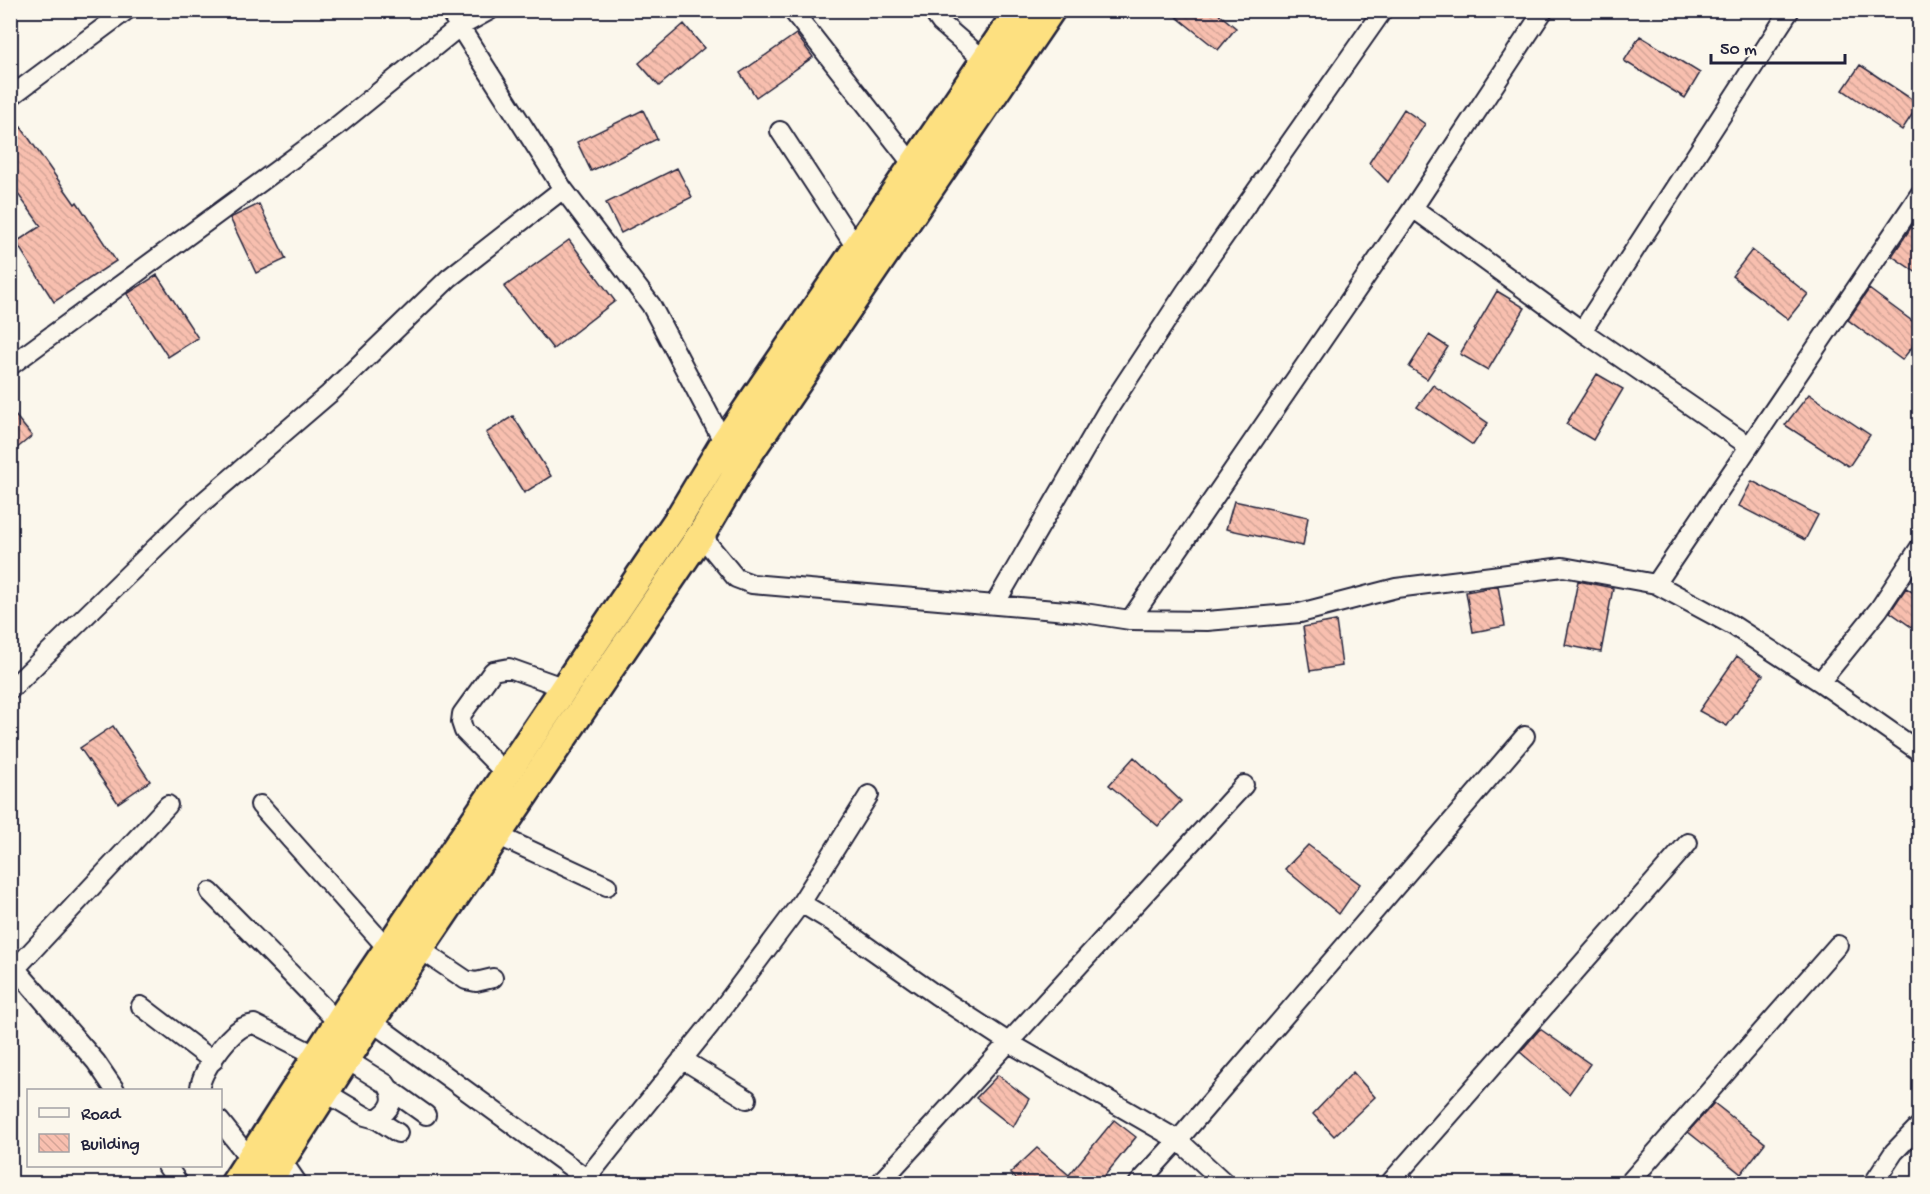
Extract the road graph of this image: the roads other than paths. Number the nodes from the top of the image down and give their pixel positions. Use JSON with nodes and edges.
{"nodes":[{"id":1,"x":128,"y":10,"type":"edge"},
{"id":2,"x":449,"y":10,"type":"edge"},
{"id":3,"x":490,"y":10,"type":"edge"},
{"id":4,"x":792,"y":10,"type":"edge"},
{"id":5,"x":937,"y":10,"type":"edge"},
{"id":6,"x":1051,"y":10,"type":"edge"},
{"id":7,"x":1383,"y":10,"type":"edge"},
{"id":8,"x":1544,"y":10,"type":"edge"},
{"id":9,"x":1790,"y":10,"type":"edge"},
{"id":10,"x":1011,"y":14,"type":"edge"},
{"id":11,"x":459,"y":27,"type":"junction"},
{"id":12,"x":984,"y":61,"type":"junction"},
{"id":13,"x":10,"y":97,"type":"edge"},
{"id":14,"x":780,"y":131,"type":"dead end"},
{"id":15,"x":914,"y":166,"type":"junction"},
{"id":16,"x":563,"y":189,"type":"junction"},
{"id":17,"x":1920,"y":194,"type":"edge"},
{"id":18,"x":1413,"y":208,"type":"junction"},
{"id":19,"x":857,"y":249,"type":"junction"},
{"id":20,"x":1582,"y":331,"type":"junction"},
{"id":21,"x":10,"y":366,"type":"edge"},
{"id":22,"x":724,"y":443,"type":"junction"},
{"id":23,"x":1749,"y":446,"type":"junction"},
{"id":24,"x":704,"y":530,"type":"junction"},
{"id":25,"x":1920,"y":547,"type":"edge"},
{"id":26,"x":1656,"y":584,"type":"junction"},
{"id":27,"x":995,"y":604,"type":"junction"},
{"id":28,"x":1130,"y":620,"type":"junction"},
{"id":29,"x":1820,"y":682,"type":"junction"},
{"id":30,"x":565,"y":688,"type":"junction"},
{"id":31,"x":10,"y":690,"type":"edge"},
{"id":32,"x":1525,"y":736,"type":"dead end"},
{"id":33,"x":1920,"y":752,"type":"edge"},
{"id":34,"x":506,"y":774,"type":"junction"},
{"id":35,"x":1244,"y":785,"type":"dead end"},
{"id":36,"x":869,"y":795,"type":"dead end"},
{"id":37,"x":168,"y":805,"type":"dead end"},
{"id":38,"x":260,"y":805,"type":"dead end"},
{"id":39,"x":497,"y":835,"type":"junction"},
{"id":40,"x":1689,"y":843,"type":"dead end"},
{"id":41,"x":607,"y":886,"type":"dead end"},
{"id":42,"x":210,"y":892,"type":"dead end"},
{"id":43,"x":801,"y":903,"type":"junction"},
{"id":44,"x":1838,"y":945,"type":"dead end"},
{"id":45,"x":388,"y":948,"type":"junction"},
{"id":46,"x":420,"y":949,"type":"junction"},
{"id":47,"x":12,"y":967,"type":"edge"},
{"id":48,"x":492,"y":978,"type":"dead end"},
{"id":49,"x":141,"y":1006,"type":"dead end"},
{"id":50,"x":371,"y":1021,"type":"junction"},
{"id":51,"x":338,"y":1023,"type":"junction"},
{"id":52,"x":1008,"y":1042,"type":"junction"},
{"id":53,"x":316,"y":1056,"type":"junction"},
{"id":54,"x":346,"y":1059,"type":"junction"},
{"id":55,"x":682,"y":1059,"type":"junction"},
{"id":56,"x":213,"y":1061,"type":"junction"},
{"id":57,"x":388,"y":1087,"type":"junction"},
{"id":58,"x":115,"y":1089,"type":"edge"},
{"id":59,"x":200,"y":1089,"type":"edge"},
{"id":60,"x":325,"y":1092,"type":"junction"},
{"id":61,"x":747,"y":1099,"type":"dead end"},
{"id":62,"x":426,"y":1115,"type":"dead end"},
{"id":63,"x":370,"y":1118,"type":"junction"},
{"id":64,"x":222,"y":1124,"type":"edge"},
{"id":65,"x":1920,"y":1125,"type":"edge"},
{"id":66,"x":398,"y":1133,"type":"dead end"},
{"id":67,"x":1178,"y":1140,"type":"junction"},
{"id":68,"x":250,"y":1159,"type":"junction"},
{"id":69,"x":281,"y":1159,"type":"junction"},
{"id":70,"x":168,"y":1167,"type":"edge"},
{"id":71,"x":588,"y":1182,"type":"edge"},
{"id":72,"x":179,"y":1184,"type":"edge"},
{"id":73,"x":234,"y":1184,"type":"edge"},
{"id":74,"x":266,"y":1184,"type":"edge"},
{"id":75,"x":298,"y":1184,"type":"edge"},
{"id":76,"x":879,"y":1184,"type":"edge"},
{"id":77,"x":1138,"y":1184,"type":"edge"},
{"id":78,"x":1226,"y":1184,"type":"edge"},
{"id":79,"x":1389,"y":1184,"type":"edge"},
{"id":80,"x":1628,"y":1184,"type":"edge"},
{"id":81,"x":1873,"y":1184,"type":"edge"}],
"edges":[{"from":1,"to":13,"type":"street"},
{"from":2,"to":11,"type":"street"},
{"from":3,"to":11,"type":"street"},
{"from":4,"to":15,"type":"street"},
{"from":5,"to":12,"type":"street"},
{"from":6,"to":24,"type":"highway"},
{"from":7,"to":27,"type":"street"},
{"from":8,"to":18,"type":"street"},
{"from":9,"to":20,"type":"street"},
{"from":10,"to":12,"type":"highway"},
{"from":11,"to":16,"type":"street"},
{"from":11,"to":21,"type":"street"},
{"from":12,"to":15,"type":"highway"},
{"from":14,"to":19,"type":"street"},
{"from":15,"to":19,"type":"highway"},
{"from":16,"to":22,"type":"street"},
{"from":16,"to":31,"type":"street"},
{"from":17,"to":23,"type":"street"},
{"from":18,"to":20,"type":"street"},
{"from":18,"to":28,"type":"street"},
{"from":19,"to":22,"type":"highway"},
{"from":20,"to":23,"type":"street"},
{"from":22,"to":30,"type":"highway"},
{"from":23,"to":26,"type":"street"},
{"from":24,"to":27,"type":"street"},
{"from":24,"to":39,"type":"highway"},
{"from":25,"to":29,"type":"street"},
{"from":26,"to":28,"type":"street"},
{"from":26,"to":29,"type":"street"},
{"from":27,"to":28,"type":"street"},
{"from":29,"to":33,"type":"street"},
{"from":30,"to":34,"type":"highway"},
{"from":30,"to":34,"type":"street"},
{"from":32,"to":67,"type":"street"},
{"from":34,"to":45,"type":"highway"},
{"from":35,"to":52,"type":"street"},
{"from":36,"to":43,"type":"street"},
{"from":37,"to":47,"type":"street"},
{"from":38,"to":45,"type":"street"},
{"from":39,"to":41,"type":"street"},
{"from":39,"to":46,"type":"highway"},
{"from":40,"to":79,"type":"street"},
{"from":42,"to":51,"type":"street"},
{"from":43,"to":52,"type":"street"},
{"from":43,"to":55,"type":"street"},
{"from":44,"to":80,"type":"street"},
{"from":45,"to":51,"type":"highway"},
{"from":46,"to":48,"type":"street"},
{"from":46,"to":50,"type":"highway"},
{"from":47,"to":58,"type":"street"},
{"from":49,"to":56,"type":"street"},
{"from":50,"to":54,"type":"highway"},
{"from":50,"to":71,"type":"street"},
{"from":51,"to":53,"type":"highway"},
{"from":52,"to":67,"type":"street"},
{"from":52,"to":76,"type":"street"},
{"from":53,"to":56,"type":"street"},
{"from":53,"to":68,"type":"highway"},
{"from":54,"to":57,"type":"street"},
{"from":54,"to":60,"type":"highway"},
{"from":55,"to":61,"type":"street"},
{"from":55,"to":71,"type":"street"},
{"from":56,"to":59,"type":"street"},
{"from":57,"to":62,"type":"street"},
{"from":57,"to":63,"type":"street"},
{"from":60,"to":63,"type":"street"},
{"from":60,"to":69,"type":"highway"},
{"from":63,"to":66,"type":"street"},
{"from":64,"to":68,"type":"street"},
{"from":65,"to":81,"type":"street"},
{"from":67,"to":77,"type":"street"},
{"from":67,"to":78,"type":"street"},
{"from":68,"to":73,"type":"highway"},
{"from":69,"to":74,"type":"highway"},
{"from":69,"to":75,"type":"street"},
{"from":70,"to":72,"type":"street"}]}
